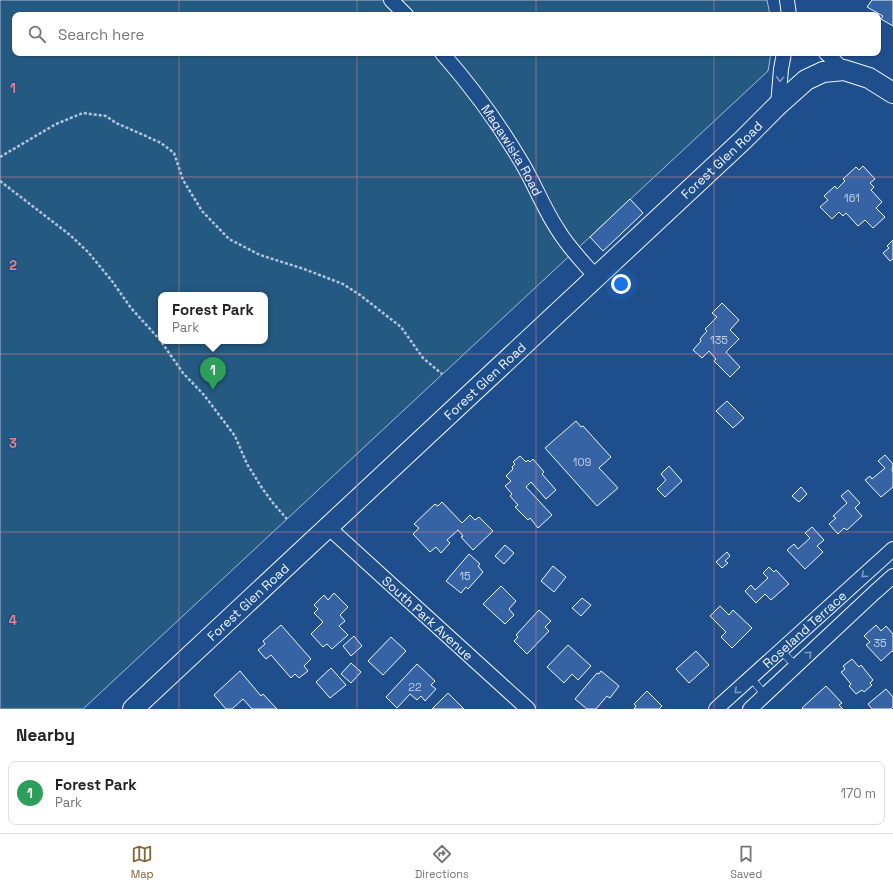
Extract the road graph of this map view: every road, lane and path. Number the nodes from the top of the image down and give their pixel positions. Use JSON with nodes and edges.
{"nodes":[{"id":1,"x":391,"y":0,"type":"edge"},
{"id":2,"x":786,"y":0,"type":"edge"},
{"id":3,"x":403,"y":12,"type":"edge"},
{"id":4,"x":788,"y":12,"type":"edge"},
{"id":5,"x":444,"y":56,"type":"edge"},
{"id":6,"x":783,"y":56,"type":"edge"},
{"id":7,"x":829,"y":56,"type":"edge"},
{"id":8,"x":844,"y":70,"type":"junction"},
{"id":9,"x":893,"y":93,"type":"edge"},
{"id":10,"x":778,"y":105,"type":"junction"},
{"id":11,"x":0,"y":157,"type":"edge"},
{"id":12,"x":0,"y":181,"type":"edge"},
{"id":13,"x":596,"y":277,"type":"junction"},
{"id":14,"x":158,"y":338,"type":"edge"},
{"id":15,"x":163,"y":344,"type":"edge"},
{"id":16,"x":442,"y":374,"type":"dead end"},
{"id":17,"x":287,"y":519,"type":"dead end"},
{"id":18,"x":328,"y":527,"type":"junction"},
{"id":19,"x":893,"y":549,"type":"edge"},
{"id":20,"x":893,"y":576,"type":"edge"},
{"id":21,"x":781,"y":651,"type":"junction"},
{"id":22,"x":796,"y":666,"type":"junction"},
{"id":23,"x":751,"y":678,"type":"junction"},
{"id":24,"x":765,"y":695,"type":"junction"},
{"id":25,"x":133,"y":709,"type":"edge"},
{"id":26,"x":528,"y":709,"type":"edge"},
{"id":27,"x":716,"y":709,"type":"edge"},
{"id":28,"x":750,"y":709,"type":"edge"}],
"edges":[{"from":1,"to":3,"type":"street"},
{"from":2,"to":4,"type":"street"},
{"from":5,"to":13,"type":"street","name":"Magawiska Road"},
{"from":6,"to":10,"type":"street","one_way":true},
{"from":7,"to":8,"type":"street"},
{"from":8,"to":9,"type":"street"},
{"from":8,"to":10,"type":"street","name":"Forest Glen Road"},
{"from":10,"to":13,"type":"street","name":"Forest Glen Road"},
{"from":11,"to":16,"type":"path"},
{"from":12,"to":14,"type":"path"},
{"from":13,"to":18,"type":"street","name":"Forest Glen Road"},
{"from":15,"to":17,"type":"path"},
{"from":18,"to":25,"type":"street","name":"Forest Glen Road"},
{"from":18,"to":26,"type":"street","name":"South Park Avenue"},
{"from":19,"to":21,"type":"street","name":"Roseland Terrace","one_way":true},
{"from":22,"to":20,"type":"street","one_way":true},
{"from":21,"to":22,"type":"lane"},
{"from":21,"to":23,"type":"street","name":"Roseland Terrace"},
{"from":22,"to":24,"type":"street"},
{"from":23,"to":24,"type":"lane"},
{"from":23,"to":27,"type":"street","name":"Roseland Terrace","one_way":true},
{"from":24,"to":28,"type":"street"}]}
